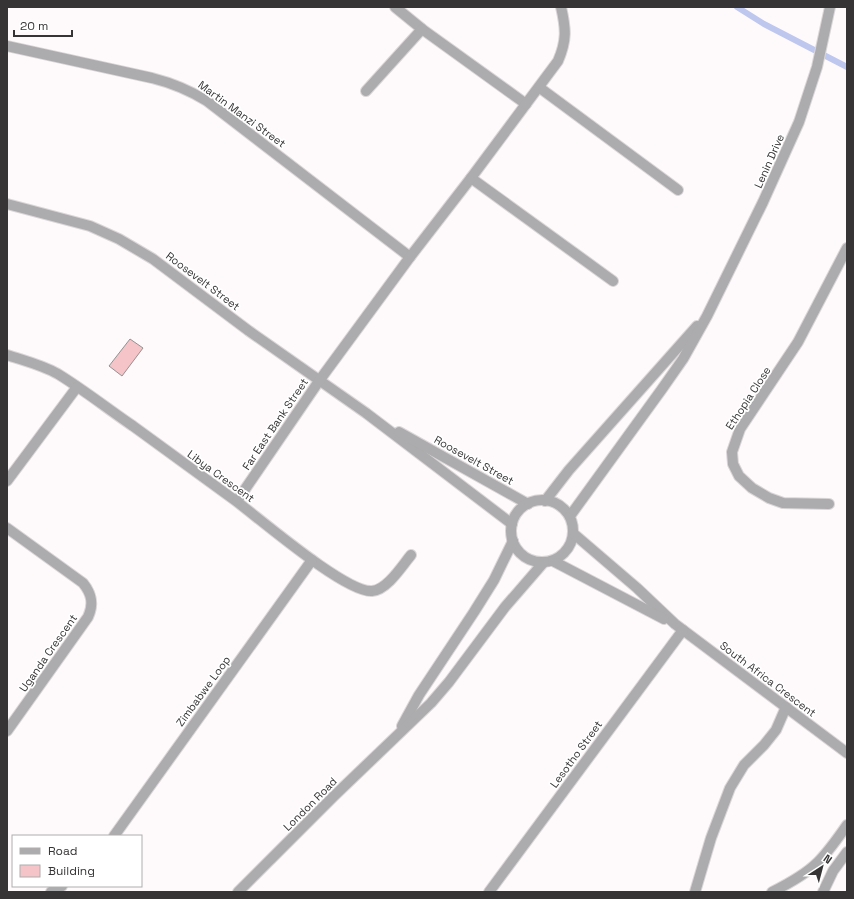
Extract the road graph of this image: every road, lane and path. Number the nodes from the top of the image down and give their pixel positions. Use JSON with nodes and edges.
{"nodes":[{"id":1,"x":395,"y":7,"type":"edge"},
{"id":2,"x":561,"y":7,"type":"edge"},
{"id":3,"x":830,"y":7,"type":"edge"},
{"id":4,"x":422,"y":29,"type":"junction"},
{"id":5,"x":7,"y":46,"type":"edge"},
{"id":6,"x":540,"y":88,"type":"junction"},
{"id":7,"x":366,"y":91,"type":"dead end"},
{"id":8,"x":526,"y":104,"type":"junction"},
{"id":9,"x":471,"y":178,"type":"junction"},
{"id":10,"x":678,"y":190,"type":"dead end"},
{"id":11,"x":7,"y":204,"type":"edge"},
{"id":12,"x":847,"y":248,"type":"edge"},
{"id":13,"x":410,"y":257,"type":"junction"},
{"id":14,"x":613,"y":281,"type":"dead end"},
{"id":15,"x":707,"y":316,"type":"junction"},
{"id":16,"x":7,"y":355,"type":"edge"},
{"id":17,"x":319,"y":380,"type":"junction"},
{"id":18,"x":78,"y":386,"type":"junction"},
{"id":19,"x":366,"y":413,"type":"junction"},
{"id":20,"x":7,"y":481,"type":"edge"},
{"id":21,"x":236,"y":501,"type":"junction"},
{"id":22,"x":545,"y":501,"type":"junction"},
{"id":23,"x":528,"y":504,"type":"junction"},
{"id":24,"x":829,"y":504,"type":"dead end"},
{"id":25,"x":570,"y":516,"type":"junction"},
{"id":26,"x":512,"y":524,"type":"junction"},
{"id":27,"x":7,"y":528,"type":"edge"},
{"id":28,"x":574,"y":534,"type":"junction"},
{"id":29,"x":513,"y":541,"type":"junction"},
{"id":30,"x":411,"y":555,"type":"dead end"},
{"id":31,"x":312,"y":560,"type":"junction"},
{"id":32,"x":549,"y":562,"type":"junction"},
{"id":33,"x":679,"y":627,"type":"junction"},
{"id":34,"x":786,"y":707,"type":"junction"},
{"id":35,"x":7,"y":731,"type":"edge"},
{"id":36,"x":399,"y":733,"type":"junction"},
{"id":37,"x":847,"y":752,"type":"edge"},
{"id":38,"x":847,"y":825,"type":"edge"},
{"id":39,"x":115,"y":835,"type":"edge"},
{"id":40,"x":847,"y":852,"type":"edge"},
{"id":41,"x":60,"y":887,"type":"edge"},
{"id":42,"x":51,"y":892,"type":"edge"},
{"id":43,"x":238,"y":892,"type":"edge"},
{"id":44,"x":489,"y":892,"type":"edge"},
{"id":45,"x":695,"y":892,"type":"edge"},
{"id":46,"x":772,"y":892,"type":"edge"},
{"id":47,"x":823,"y":892,"type":"edge"}],
"edges":[{"from":1,"to":4,"type":"street"},
{"from":2,"to":6,"type":"street"},
{"from":3,"to":15,"type":"street","name":"Lenin Drive"},
{"from":4,"to":7,"type":"street"},
{"from":4,"to":8,"type":"street"},
{"from":5,"to":13,"type":"street","name":"Martin Manzi Street"},
{"from":6,"to":8,"type":"street"},
{"from":6,"to":10,"type":"street"},
{"from":8,"to":9,"type":"street"},
{"from":9,"to":13,"type":"street"},
{"from":9,"to":14,"type":"street"},
{"from":11,"to":17,"type":"street","name":"Roosevelt Street"},
{"from":12,"to":24,"type":"street","name":"Ethopia Close"},
{"from":13,"to":17,"type":"street"},
{"from":15,"to":22,"type":"street"},
{"from":15,"to":25,"type":"street"},
{"from":16,"to":18,"type":"street","name":"Libya Crescent"},
{"from":17,"to":19,"type":"street","name":"Roosevelt Street"},
{"from":17,"to":21,"type":"street","name":"Far East Bank Street"},
{"from":18,"to":20,"type":"street"},
{"from":18,"to":21,"type":"street","name":"Libya Crescent"},
{"from":19,"to":23,"type":"street","name":"Roosevelt Street"},
{"from":19,"to":26,"type":"street","name":"Roosevelt Street"},
{"from":21,"to":31,"type":"street","name":"Libya Crescent"},
{"from":22,"to":23,"type":"street"},
{"from":22,"to":25,"type":"street"},
{"from":23,"to":26,"type":"street"},
{"from":25,"to":28,"type":"street"},
{"from":26,"to":29,"type":"street"},
{"from":27,"to":35,"type":"street","name":"Uganda Crescent"},
{"from":28,"to":32,"type":"street"},
{"from":28,"to":33,"type":"street","name":"South Africa Crescent"},
{"from":29,"to":32,"type":"street"},
{"from":29,"to":36,"type":"street","name":"London Road"},
{"from":30,"to":31,"type":"street","name":"Libya Crescent"},
{"from":31,"to":39,"type":"street","name":"Zimbabwe Loop"},
{"from":32,"to":33,"type":"street","name":"South Africa Crescent"},
{"from":32,"to":36,"type":"street","name":"London Road"},
{"from":33,"to":34,"type":"street","name":"South Africa Crescent"},
{"from":33,"to":44,"type":"street","name":"Lesotho Street"},
{"from":34,"to":37,"type":"street","name":"South Africa Crescent"},
{"from":34,"to":45,"type":"street"},
{"from":36,"to":43,"type":"street","name":"London Road"},
{"from":38,"to":46,"type":"street"},
{"from":40,"to":47,"type":"street"},
{"from":41,"to":42,"type":"street"}]}
